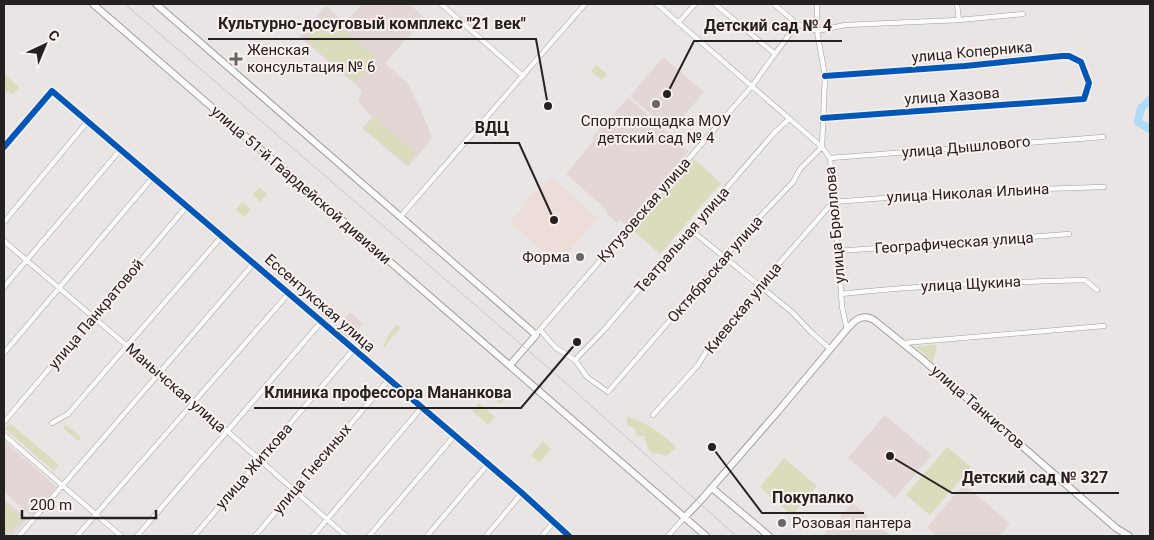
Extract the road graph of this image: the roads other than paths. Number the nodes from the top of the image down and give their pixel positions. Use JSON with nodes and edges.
{"nodes":[{"id":1,"x":93,"y":4,"type":"edge"},
{"id":2,"x":156,"y":4,"type":"edge"},
{"id":3,"x":441,"y":4,"type":"edge"},
{"id":4,"x":585,"y":4,"type":"edge"},
{"id":5,"x":657,"y":4,"type":"edge"},
{"id":6,"x":695,"y":4,"type":"edge"},
{"id":7,"x":714,"y":4,"type":"edge"},
{"id":8,"x":774,"y":4,"type":"edge"},
{"id":9,"x":817,"y":4,"type":"edge"},
{"id":10,"x":958,"y":4,"type":"edge"},
{"id":11,"x":1023,"y":14,"type":"dead end"},
{"id":12,"x":959,"y":20,"type":"junction"},
{"id":13,"x":678,"y":23,"type":"junction"},
{"id":14,"x":797,"y":24,"type":"junction"},
{"id":15,"x":817,"y":31,"type":"junction"},
{"id":16,"x":775,"y":54,"type":"junction"},
{"id":17,"x":523,"y":76,"type":"junction"},
{"id":18,"x":825,"y":76,"type":"junction"},
{"id":19,"x":752,"y":86,"type":"junction"},
{"id":20,"x":1084,"y":99,"type":"joint"},
{"id":21,"x":823,"y":118,"type":"junction"},
{"id":22,"x":789,"y":119,"type":"junction"},
{"id":23,"x":88,"y":121,"type":"junction"},
{"id":24,"x":1103,"y":137,"type":"dead end"},
{"id":25,"x":4,"y":147,"type":"edge"},
{"id":26,"x":822,"y":147,"type":"junction"},
{"id":27,"x":121,"y":149,"type":"junction"},
{"id":28,"x":830,"y":158,"type":"junction"},
{"id":29,"x":153,"y":177,"type":"junction"},
{"id":30,"x":1104,"y":186,"type":"dead end"},
{"id":31,"x":833,"y":202,"type":"junction"},
{"id":32,"x":187,"y":206,"type":"junction"},
{"id":33,"x":400,"y":217,"type":"junction"},
{"id":34,"x":4,"y":222,"type":"edge"},
{"id":35,"x":691,"y":230,"type":"junction"},
{"id":36,"x":1069,"y":234,"type":"dead end"},
{"id":37,"x":222,"y":236,"type":"junction"},
{"id":38,"x":4,"y":242,"type":"edge"},
{"id":39,"x":838,"y":251,"type":"junction"},
{"id":40,"x":725,"y":257,"type":"junction"},
{"id":41,"x":26,"y":261,"type":"junction"},
{"id":42,"x":254,"y":263,"type":"junction"},
{"id":43,"x":760,"y":286,"type":"junction"},
{"id":44,"x":4,"y":288,"type":"edge"},
{"id":45,"x":59,"y":288,"type":"junction"},
{"id":46,"x":1097,"y":290,"type":"dead end"},
{"id":47,"x":289,"y":293,"type":"junction"},
{"id":48,"x":841,"y":294,"type":"junction"},
{"id":49,"x":93,"y":318,"type":"junction"},
{"id":50,"x":322,"y":322,"type":"junction"},
{"id":51,"x":1104,"y":326,"type":"dead end"},
{"id":52,"x":847,"y":330,"type":"junction"},
{"id":53,"x":538,"y":333,"type":"junction"},
{"id":54,"x":903,"y":343,"type":"junction"},
{"id":55,"x":127,"y":346,"type":"junction"},
{"id":56,"x":830,"y":348,"type":"junction"},
{"id":57,"x":354,"y":349,"type":"junction"},
{"id":58,"x":4,"y":353,"type":"edge"},
{"id":59,"x":575,"y":360,"type":"junction"},
{"id":60,"x":510,"y":365,"type":"junction"},
{"id":61,"x":159,"y":374,"type":"junction"},
{"id":62,"x":389,"y":379,"type":"junction"},
{"id":63,"x":194,"y":403,"type":"junction"},
{"id":64,"x":422,"y":408,"type":"junction"},
{"id":65,"x":653,"y":415,"type":"dead end"},
{"id":66,"x":4,"y":422,"type":"edge"},
{"id":67,"x":52,"y":423,"type":"dead end"},
{"id":68,"x":227,"y":431,"type":"junction"},
{"id":69,"x":455,"y":435,"type":"junction"},
{"id":70,"x":4,"y":436,"type":"edge"},
{"id":71,"x":260,"y":460,"type":"junction"},
{"id":72,"x":488,"y":464,"type":"junction"},
{"id":73,"x":63,"y":487,"type":"junction"},
{"id":74,"x":712,"y":488,"type":"junction"},
{"id":75,"x":294,"y":490,"type":"junction"},
{"id":76,"x":522,"y":493,"type":"junction"},
{"id":77,"x":96,"y":514,"type":"junction"},
{"id":78,"x":684,"y":518,"type":"junction"},
{"id":79,"x":327,"y":519,"type":"junction"},
{"id":80,"x":553,"y":523,"type":"junction"},
{"id":81,"x":1117,"y":534,"type":"edge"},
{"id":82,"x":20,"y":536,"type":"edge"},
{"id":83,"x":77,"y":536,"type":"edge"},
{"id":84,"x":121,"y":536,"type":"edge"},
{"id":85,"x":137,"y":536,"type":"edge"},
{"id":86,"x":194,"y":536,"type":"edge"},
{"id":87,"x":255,"y":536,"type":"edge"},
{"id":88,"x":313,"y":536,"type":"edge"},
{"id":89,"x":346,"y":536,"type":"edge"},
{"id":90,"x":368,"y":536,"type":"edge"},
{"id":91,"x":427,"y":536,"type":"edge"},
{"id":92,"x":486,"y":536,"type":"edge"},
{"id":93,"x":542,"y":536,"type":"edge"},
{"id":94,"x":569,"y":536,"type":"edge"},
{"id":95,"x":668,"y":536,"type":"edge"},
{"id":96,"x":706,"y":536,"type":"edge"},
{"id":97,"x":769,"y":536,"type":"edge"},
{"id":98,"x":1129,"y":536,"type":"edge"}],
"edges":[{"from":1,"to":60,"type":"main road","name":"улица 51-й Гвардейской дивизии"},
{"from":2,"to":33,"type":"main road"},
{"from":3,"to":17,"type":"street"},
{"from":4,"to":17,"type":"street"},
{"from":5,"to":13,"type":"street"},
{"from":6,"to":13,"type":"street"},
{"from":7,"to":16,"type":"street"},
{"from":8,"to":14,"type":"street"},
{"from":9,"to":15,"type":"street","name":"улица Брюллова"},
{"from":10,"to":12,"type":"street"},
{"from":11,"to":12,"type":"street"},
{"from":12,"to":15,"type":"street"},
{"from":13,"to":19,"type":"street"},
{"from":14,"to":15,"type":"street"},
{"from":14,"to":16,"type":"street","name":"Кутузовская улица"},
{"from":15,"to":18,"type":"street","name":"улица Брюллова"},
{"from":16,"to":19,"type":"street","name":"Кутузовская улица"},
{"from":17,"to":33,"type":"street"},
{"from":18,"to":20,"type":"street","name":"улица Коперника"},
{"from":18,"to":21,"type":"street","name":"улица Брюллова"},
{"from":19,"to":22,"type":"street"},
{"from":19,"to":53,"type":"street","name":"Кутузовская улица"},
{"from":20,"to":21,"type":"street","name":"улица Хазова"},
{"from":21,"to":26,"type":"street","name":"улица Брюллова"},
{"from":22,"to":26,"type":"street"},
{"from":22,"to":35,"type":"street","name":"Театральная улица"},
{"from":23,"to":25,"type":"street","name":"Ессентукская улица"},
{"from":23,"to":27,"type":"street","name":"Ессентукская улица"},
{"from":23,"to":34,"type":"street"},
{"from":24,"to":28,"type":"street","name":"улица Дышлового"},
{"from":26,"to":28,"type":"street","name":"улица Брюллова"},
{"from":26,"to":40,"type":"street","name":"Октябрьская улица"},
{"from":27,"to":29,"type":"street","name":"Ессентукская улица"},
{"from":27,"to":41,"type":"street"},
{"from":28,"to":31,"type":"street","name":"улица Брюллова"},
{"from":29,"to":32,"type":"street","name":"Ессентукская улица"},
{"from":29,"to":45,"type":"street"},
{"from":30,"to":31,"type":"street","name":"улица Николая Ильина"},
{"from":31,"to":39,"type":"street","name":"улица Брюллова"},
{"from":31,"to":43,"type":"street","name":"Киевская улица"},
{"from":32,"to":37,"type":"street","name":"Ессентукская улица"},
{"from":32,"to":49,"type":"street","name":"улица Панкратовой"},
{"from":33,"to":53,"type":"main road"},
{"from":35,"to":40,"type":"street"},
{"from":35,"to":59,"type":"street","name":"Театральная улица"},
{"from":36,"to":39,"type":"street","name":"Географическая улица"},
{"from":37,"to":42,"type":"street","name":"Ессентукская улица"},
{"from":37,"to":55,"type":"street"},
{"from":38,"to":41,"type":"street","name":"Манычская улица"},
{"from":39,"to":48,"type":"street","name":"улица Брюллова"},
{"from":40,"to":43,"type":"street"},
{"from":40,"to":59,"type":"street","name":"Октябрьская улица"},
{"from":41,"to":44,"type":"street"},
{"from":41,"to":45,"type":"street","name":"Манычская улица"},
{"from":42,"to":47,"type":"street","name":"Ессентукская улица"},
{"from":42,"to":61,"type":"street"},
{"from":43,"to":56,"type":"street"},
{"from":43,"to":65,"type":"street","name":"Киевская улица"},
{"from":45,"to":49,"type":"street","name":"Манычская улица"},
{"from":45,"to":58,"type":"street"},
{"from":46,"to":48,"type":"street","name":"улица Щукина"},
{"from":47,"to":50,"type":"street","name":"Ессентукская улица"},
{"from":47,"to":63,"type":"street"},
{"from":48,"to":52,"type":"street","name":"улица Брюллова"},
{"from":49,"to":55,"type":"street","name":"Манычская улица"},
{"from":49,"to":66,"type":"street","name":"улица Панкратовой"},
{"from":50,"to":57,"type":"street","name":"Ессентукская улица"},
{"from":50,"to":68,"type":"street"},
{"from":51,"to":54,"type":"street"},
{"from":52,"to":54,"type":"main road","name":"улица Танкистов"},
{"from":52,"to":56,"type":"main road"},
{"from":53,"to":59,"type":"street"},
{"from":53,"to":60,"type":"main road"},
{"from":54,"to":81,"type":"main road","name":"улица Танкистов"},
{"from":55,"to":61,"type":"street","name":"Манычская улица"},
{"from":55,"to":67,"type":"street"},
{"from":56,"to":74,"type":"main road"},
{"from":57,"to":62,"type":"street","name":"Ессентукская улица"},
{"from":57,"to":71,"type":"street","name":"улица Житкова"},
{"from":60,"to":78,"type":"main road","name":"улица 51-й Гвардейской дивизии"},
{"from":61,"to":63,"type":"street","name":"Манычская улица"},
{"from":61,"to":73,"type":"street"},
{"from":62,"to":64,"type":"street","name":"Ессентукская улица"},
{"from":62,"to":75,"type":"street","name":"улица Гнесиных"},
{"from":63,"to":68,"type":"street","name":"Манычская улица"},
{"from":63,"to":77,"type":"street"},
{"from":64,"to":69,"type":"street","name":"Ессентукская улица"},
{"from":64,"to":79,"type":"street"},
{"from":68,"to":71,"type":"street","name":"Манычская улица"},
{"from":68,"to":85,"type":"street"},
{"from":69,"to":72,"type":"street","name":"Ессентукская улица"},
{"from":69,"to":90,"type":"street"},
{"from":70,"to":73,"type":"street"},
{"from":71,"to":75,"type":"street","name":"Манычская улица"},
{"from":71,"to":86,"type":"street","name":"улица Житкова"},
{"from":72,"to":76,"type":"street","name":"Ессентукская улица"},
{"from":72,"to":91,"type":"street"},
{"from":73,"to":77,"type":"street"},
{"from":73,"to":82,"type":"street"},
{"from":74,"to":78,"type":"main road"},
{"from":74,"to":97,"type":"main road"},
{"from":75,"to":79,"type":"street","name":"Манычская улица"},
{"from":75,"to":87,"type":"street","name":"улица Гнесиных"},
{"from":76,"to":80,"type":"street","name":"Ессентукская улица"},
{"from":76,"to":92,"type":"street"},
{"from":77,"to":83,"type":"street"},
{"from":77,"to":84,"type":"street"},
{"from":78,"to":95,"type":"street"},
{"from":78,"to":96,"type":"main road","name":"улица 51-й Гвардейской дивизии"},
{"from":79,"to":88,"type":"street"},
{"from":79,"to":89,"type":"street","name":"Манычская улица"},
{"from":80,"to":93,"type":"street"},
{"from":80,"to":94,"type":"street","name":"Ессентукская улица"},
{"from":81,"to":98,"type":"main road","name":"улица Танкистов"}]}
